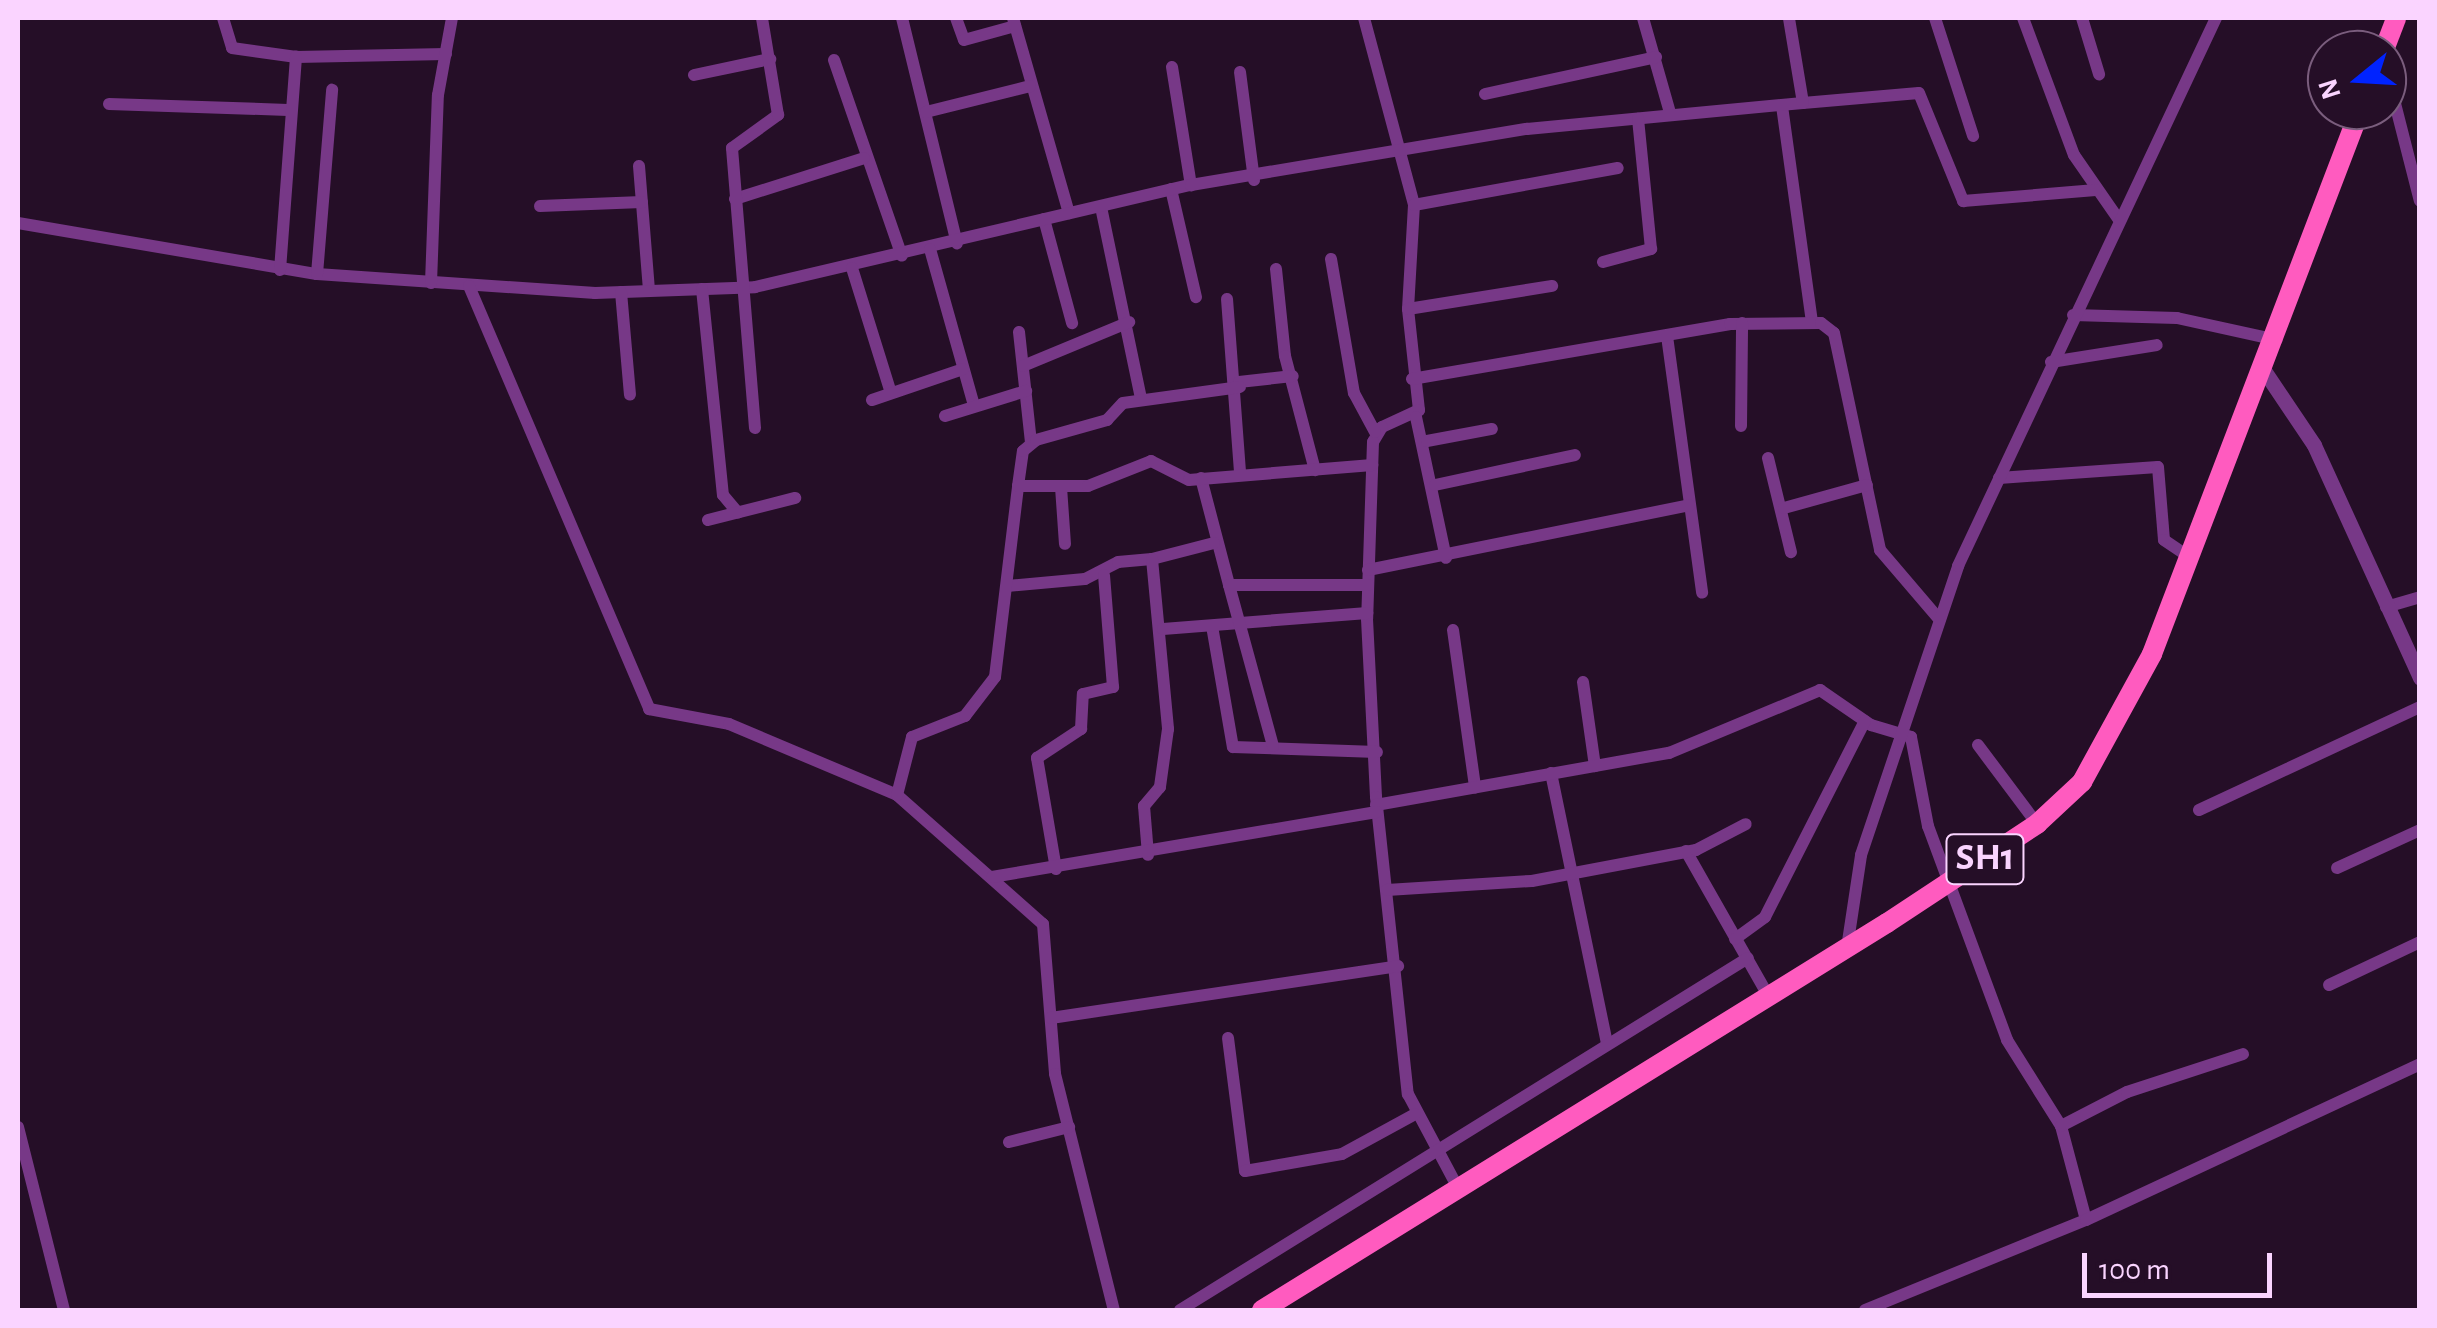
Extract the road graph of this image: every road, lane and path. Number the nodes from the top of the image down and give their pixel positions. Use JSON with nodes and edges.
{"nodes":[{"id":1,"x":223,"y":18,"type":"edge"},
{"id":2,"x":452,"y":18,"type":"edge"},
{"id":3,"x":762,"y":18,"type":"edge"},
{"id":4,"x":902,"y":18,"type":"edge"},
{"id":5,"x":956,"y":18,"type":"edge"},
{"id":6,"x":1364,"y":18,"type":"edge"},
{"id":7,"x":1643,"y":18,"type":"edge"},
{"id":8,"x":1789,"y":18,"type":"edge"},
{"id":9,"x":1935,"y":18,"type":"edge"},
{"id":10,"x":2024,"y":18,"type":"edge"},
{"id":11,"x":2082,"y":18,"type":"edge"},
{"id":12,"x":2216,"y":18,"type":"edge"},
{"id":13,"x":1014,"y":22,"type":"edge"},
{"id":14,"x":446,"y":54,"type":"junction"},
{"id":15,"x":296,"y":57,"type":"junction"},
{"id":16,"x":1656,"y":57,"type":"junction"},
{"id":17,"x":770,"y":58,"type":"junction"},
{"id":18,"x":834,"y":60,"type":"dead end"},
{"id":19,"x":1172,"y":68,"type":"dead end"},
{"id":20,"x":1240,"y":72,"type":"dead end"},
{"id":21,"x":2099,"y":74,"type":"dead end"},
{"id":22,"x":694,"y":75,"type":"dead end"},
{"id":23,"x":1030,"y":86,"type":"junction"},
{"id":24,"x":332,"y":90,"type":"dead end"},
{"id":25,"x":1485,"y":94,"type":"dead end"},
{"id":26,"x":108,"y":104,"type":"dead end"},
{"id":27,"x":1802,"y":104,"type":"junction"},
{"id":28,"x":1782,"y":106,"type":"junction"},
{"id":29,"x":288,"y":110,"type":"junction"},
{"id":30,"x":926,"y":112,"type":"junction"},
{"id":31,"x":1670,"y":113,"type":"junction"},
{"id":32,"x":1638,"y":119,"type":"junction"},
{"id":33,"x":2353,"y":130,"type":"edge"},
{"id":34,"x":2405,"y":130,"type":"edge"},
{"id":35,"x":1973,"y":136,"type":"dead end"},
{"id":36,"x":1402,"y":154,"type":"junction"},
{"id":37,"x":864,"y":158,"type":"junction"},
{"id":38,"x":639,"y":166,"type":"dead end"},
{"id":39,"x":1618,"y":168,"type":"dead end"},
{"id":40,"x":1254,"y":180,"type":"junction"},
{"id":41,"x":1191,"y":185,"type":"junction"},
{"id":42,"x":1171,"y":189,"type":"junction"},
{"id":43,"x":2096,"y":190,"type":"junction"},
{"id":44,"x":736,"y":199,"type":"junction"},
{"id":45,"x":2420,"y":200,"type":"edge"},
{"id":46,"x":642,"y":202,"type":"junction"},
{"id":47,"x":540,"y":206,"type":"dead end"},
{"id":48,"x":1414,"y":206,"type":"junction"},
{"id":49,"x":1101,"y":208,"type":"junction"},
{"id":50,"x":1069,"y":213,"type":"junction"},
{"id":51,"x":1044,"y":219,"type":"junction"},
{"id":52,"x":2119,"y":220,"type":"junction"},
{"id":53,"x":18,"y":223,"type":"edge"},
{"id":54,"x":957,"y":243,"type":"junction"},
{"id":55,"x":930,"y":249,"type":"junction"},
{"id":56,"x":902,"y":256,"type":"junction"},
{"id":57,"x":1331,"y":259,"type":"dead end"},
{"id":58,"x":1603,"y":262,"type":"dead end"},
{"id":59,"x":852,"y":268,"type":"junction"},
{"id":60,"x":1276,"y":269,"type":"dead end"},
{"id":61,"x":280,"y":270,"type":"junction"},
{"id":62,"x":317,"y":274,"type":"junction"},
{"id":63,"x":431,"y":283,"type":"junction"},
{"id":64,"x":469,"y":286,"type":"junction"},
{"id":65,"x":1552,"y":286,"type":"dead end"},
{"id":66,"x":740,"y":288,"type":"junction"},
{"id":67,"x":702,"y":289,"type":"junction"},
{"id":68,"x":649,"y":291,"type":"junction"},
{"id":69,"x":621,"y":292,"type":"junction"},
{"id":70,"x":1196,"y":296,"type":"dead end"},
{"id":71,"x":1227,"y":298,"type":"dead end"},
{"id":72,"x":1408,"y":308,"type":"junction"},
{"id":73,"x":2073,"y":315,"type":"junction"},
{"id":74,"x":1129,"y":322,"type":"junction"},
{"id":75,"x":1812,"y":322,"type":"junction"},
{"id":76,"x":1072,"y":323,"type":"dead end"},
{"id":77,"x":1742,"y":324,"type":"junction"},
{"id":78,"x":1020,"y":332,"type":"dead end"},
{"id":79,"x":1666,"y":336,"type":"junction"},
{"id":80,"x":2277,"y":340,"type":"junction"},
{"id":81,"x":2158,"y":345,"type":"dead end"},
{"id":82,"x":2051,"y":362,"type":"junction"},
{"id":83,"x":1023,"y":366,"type":"junction"},
{"id":84,"x":963,"y":369,"type":"junction"},
{"id":85,"x":2266,"y":372,"type":"junction"},
{"id":86,"x":1293,"y":376,"type":"junction"},
{"id":87,"x":1412,"y":379,"type":"junction"},
{"id":88,"x":1239,"y":384,"type":"junction"},
{"id":89,"x":1026,"y":391,"type":"junction"},
{"id":90,"x":891,"y":393,"type":"junction"},
{"id":91,"x":630,"y":395,"type":"dead end"},
{"id":92,"x":1141,"y":398,"type":"junction"},
{"id":93,"x":872,"y":400,"type":"dead end"},
{"id":94,"x":974,"y":406,"type":"junction"},
{"id":95,"x":945,"y":416,"type":"dead end"},
{"id":96,"x":1416,"y":417,"type":"junction"},
{"id":97,"x":1741,"y":426,"type":"dead end"},
{"id":98,"x":755,"y":428,"type":"dead end"},
{"id":99,"x":1492,"y":429,"type":"dead end"},
{"id":100,"x":1376,"y":432,"type":"junction"},
{"id":101,"x":1428,"y":441,"type":"junction"},
{"id":102,"x":1031,"y":442,"type":"junction"},
{"id":103,"x":1574,"y":455,"type":"dead end"},
{"id":104,"x":1768,"y":458,"type":"dead end"},
{"id":105,"x":1372,"y":466,"type":"junction"},
{"id":106,"x":1315,"y":470,"type":"junction"},
{"id":107,"x":1240,"y":473,"type":"junction"},
{"id":108,"x":1200,"y":478,"type":"junction"},
{"id":109,"x":1998,"y":478,"type":"junction"},
{"id":110,"x":1435,"y":485,"type":"junction"},
{"id":111,"x":1867,"y":485,"type":"junction"},
{"id":112,"x":1018,"y":486,"type":"junction"},
{"id":113,"x":1062,"y":487,"type":"junction"},
{"id":114,"x":795,"y":498,"type":"dead end"},
{"id":115,"x":1690,"y":505,"type":"junction"},
{"id":116,"x":1784,"y":508,"type":"junction"},
{"id":117,"x":738,"y":513,"type":"junction"},
{"id":118,"x":708,"y":520,"type":"dead end"},
{"id":119,"x":1214,"y":543,"type":"junction"},
{"id":120,"x":1065,"y":544,"type":"dead end"},
{"id":121,"x":1791,"y":552,"type":"dead end"},
{"id":122,"x":1446,"y":558,"type":"junction"},
{"id":123,"x":2191,"y":558,"type":"junction"},
{"id":124,"x":1152,"y":559,"type":"junction"},
{"id":125,"x":1368,"y":570,"type":"junction"},
{"id":126,"x":1104,"y":575,"type":"junction"},
{"id":127,"x":1228,"y":585,"type":"junction"},
{"id":128,"x":1368,"y":585,"type":"junction"},
{"id":129,"x":1007,"y":586,"type":"junction"},
{"id":130,"x":1702,"y":593,"type":"dead end"},
{"id":131,"x":2420,"y":597,"type":"edge"},
{"id":132,"x":2386,"y":607,"type":"junction"},
{"id":133,"x":1368,"y":613,"type":"junction"},
{"id":134,"x":1938,"y":618,"type":"junction"},
{"id":135,"x":1238,"y":624,"type":"junction"},
{"id":136,"x":1212,"y":626,"type":"junction"},
{"id":137,"x":1163,"y":630,"type":"junction"},
{"id":138,"x":1453,"y":630,"type":"dead end"},
{"id":139,"x":2420,"y":678,"type":"edge"},
{"id":140,"x":1583,"y":682,"type":"dead end"},
{"id":141,"x":2420,"y":707,"type":"edge"},
{"id":142,"x":1865,"y":721,"type":"junction"},
{"id":143,"x":1900,"y":734,"type":"junction"},
{"id":144,"x":1273,"y":746,"type":"junction"},
{"id":145,"x":1978,"y":746,"type":"dead end"},
{"id":146,"x":1377,"y":752,"type":"junction"},
{"id":147,"x":1595,"y":766,"type":"junction"},
{"id":148,"x":1550,"y":773,"type":"junction"},
{"id":149,"x":1475,"y":787,"type":"junction"},
{"id":150,"x":897,"y":795,"type":"junction"},
{"id":151,"x":1377,"y":808,"type":"junction"},
{"id":152,"x":2199,"y":810,"type":"dead end"},
{"id":153,"x":1746,"y":824,"type":"dead end"},
{"id":154,"x":2037,"y":824,"type":"junction"},
{"id":155,"x":2420,"y":830,"type":"edge"},
{"id":156,"x":1686,"y":851,"type":"junction"},
{"id":157,"x":1148,"y":855,"type":"junction"},
{"id":158,"x":2337,"y":868,"type":"dead end"},
{"id":159,"x":1056,"y":869,"type":"junction"},
{"id":160,"x":1567,"y":873,"type":"junction"},
{"id":161,"x":992,"y":877,"type":"junction"},
{"id":162,"x":1951,"y":881,"type":"junction"},
{"id":163,"x":1387,"y":890,"type":"junction"},
{"id":164,"x":1734,"y":939,"type":"junction"},
{"id":165,"x":2420,"y":942,"type":"edge"},
{"id":166,"x":1848,"y":948,"type":"junction"},
{"id":167,"x":1748,"y":958,"type":"junction"},
{"id":168,"x":1398,"y":966,"type":"junction"},
{"id":169,"x":2329,"y":985,"type":"dead end"},
{"id":170,"x":1769,"y":997,"type":"junction"},
{"id":171,"x":1051,"y":1018,"type":"junction"},
{"id":172,"x":1228,"y":1038,"type":"dead end"},
{"id":173,"x":1607,"y":1043,"type":"junction"},
{"id":174,"x":2243,"y":1054,"type":"dead end"},
{"id":175,"x":2420,"y":1064,"type":"edge"},
{"id":176,"x":1415,"y":1114,"type":"junction"},
{"id":177,"x":2061,"y":1126,"type":"junction"},
{"id":178,"x":18,"y":1127,"type":"edge"},
{"id":179,"x":1069,"y":1127,"type":"junction"},
{"id":180,"x":1009,"y":1142,"type":"dead end"},
{"id":181,"x":1435,"y":1150,"type":"junction"},
{"id":182,"x":24,"y":1178,"type":"edge"},
{"id":183,"x":1459,"y":1190,"type":"junction"},
{"id":184,"x":2086,"y":1220,"type":"junction"},
{"id":185,"x":64,"y":1310,"type":"edge"},
{"id":186,"x":1114,"y":1310,"type":"edge"},
{"id":187,"x":1180,"y":1310,"type":"edge"},
{"id":188,"x":1262,"y":1310,"type":"edge"},
{"id":189,"x":1865,"y":1310,"type":"edge"}],
"edges":[{"from":1,"to":15,"type":"street"},
{"from":2,"to":14,"type":"street"},
{"from":3,"to":17,"type":"street"},
{"from":4,"to":30,"type":"street"},
{"from":5,"to":13,"type":"street"},
{"from":6,"to":36,"type":"street"},
{"from":7,"to":16,"type":"street"},
{"from":8,"to":27,"type":"street"},
{"from":9,"to":35,"type":"street"},
{"from":10,"to":43,"type":"street"},
{"from":11,"to":21,"type":"street"},
{"from":12,"to":52,"type":"street"},
{"from":13,"to":23,"type":"street"},
{"from":14,"to":15,"type":"street"},
{"from":14,"to":63,"type":"street"},
{"from":15,"to":29,"type":"street"},
{"from":16,"to":25,"type":"street"},
{"from":16,"to":31,"type":"street"},
{"from":17,"to":22,"type":"street"},
{"from":17,"to":44,"type":"street"},
{"from":18,"to":37,"type":"street"},
{"from":19,"to":41,"type":"street"},
{"from":20,"to":40,"type":"street"},
{"from":23,"to":30,"type":"street"},
{"from":23,"to":50,"type":"street"},
{"from":24,"to":62,"type":"street"},
{"from":26,"to":29,"type":"street"},
{"from":27,"to":28,"type":"street"},
{"from":27,"to":43,"type":"street"},
{"from":28,"to":31,"type":"street"},
{"from":28,"to":75,"type":"street"},
{"from":29,"to":61,"type":"street"},
{"from":30,"to":54,"type":"street"},
{"from":31,"to":32,"type":"street"},
{"from":32,"to":36,"type":"street"},
{"from":32,"to":58,"type":"street"},
{"from":33,"to":80,"type":"main road","number":"SH1"},
{"from":34,"to":45,"type":"street"},
{"from":36,"to":40,"type":"street"},
{"from":36,"to":48,"type":"street"},
{"from":37,"to":44,"type":"street"},
{"from":37,"to":56,"type":"street"},
{"from":38,"to":46,"type":"street"},
{"from":39,"to":48,"type":"street"},
{"from":40,"to":41,"type":"street"},
{"from":41,"to":42,"type":"street"},
{"from":42,"to":49,"type":"street"},
{"from":42,"to":70,"type":"street"},
{"from":43,"to":52,"type":"street"},
{"from":44,"to":66,"type":"street"},
{"from":46,"to":47,"type":"street"},
{"from":46,"to":68,"type":"street"},
{"from":48,"to":72,"type":"street"},
{"from":49,"to":50,"type":"street"},
{"from":49,"to":74,"type":"street"},
{"from":50,"to":51,"type":"street"},
{"from":51,"to":54,"type":"street"},
{"from":51,"to":76,"type":"street"},
{"from":52,"to":73,"type":"street"},
{"from":53,"to":61,"type":"street"},
{"from":54,"to":55,"type":"street"},
{"from":55,"to":56,"type":"street"},
{"from":55,"to":84,"type":"street"},
{"from":56,"to":59,"type":"street"},
{"from":57,"to":100,"type":"street"},
{"from":59,"to":66,"type":"street"},
{"from":59,"to":90,"type":"street"},
{"from":60,"to":86,"type":"street"},
{"from":61,"to":62,"type":"street"},
{"from":62,"to":63,"type":"street"},
{"from":63,"to":64,"type":"street"},
{"from":64,"to":69,"type":"street"},
{"from":64,"to":150,"type":"street"},
{"from":65,"to":72,"type":"street"},
{"from":66,"to":67,"type":"street"},
{"from":66,"to":98,"type":"street"},
{"from":67,"to":68,"type":"street"},
{"from":67,"to":117,"type":"street"},
{"from":68,"to":69,"type":"street"},
{"from":69,"to":91,"type":"street"},
{"from":71,"to":88,"type":"street"},
{"from":72,"to":87,"type":"street"},
{"from":73,"to":80,"type":"street"},
{"from":73,"to":82,"type":"street"},
{"from":74,"to":83,"type":"street"},
{"from":74,"to":92,"type":"street"},
{"from":75,"to":77,"type":"street"},
{"from":75,"to":111,"type":"street"},
{"from":77,"to":79,"type":"street"},
{"from":77,"to":97,"type":"street"},
{"from":78,"to":83,"type":"street"},
{"from":79,"to":87,"type":"street"},
{"from":79,"to":115,"type":"street"},
{"from":80,"to":85,"type":"main road","number":"SH1"},
{"from":81,"to":82,"type":"street"},
{"from":82,"to":109,"type":"street"},
{"from":83,"to":89,"type":"street"},
{"from":84,"to":90,"type":"street"},
{"from":84,"to":94,"type":"street"},
{"from":85,"to":123,"type":"main road","number":"SH1"},
{"from":85,"to":132,"type":"street"},
{"from":86,"to":88,"type":"street"},
{"from":86,"to":106,"type":"street"},
{"from":87,"to":96,"type":"street"},
{"from":88,"to":92,"type":"street"},
{"from":88,"to":107,"type":"street"},
{"from":89,"to":94,"type":"street"},
{"from":89,"to":102,"type":"street"},
{"from":90,"to":93,"type":"street"},
{"from":92,"to":102,"type":"street"},
{"from":94,"to":95,"type":"street"},
{"from":96,"to":100,"type":"street"},
{"from":96,"to":101,"type":"street"},
{"from":99,"to":101,"type":"street"},
{"from":100,"to":105,"type":"street"},
{"from":101,"to":110,"type":"street"},
{"from":102,"to":112,"type":"street"},
{"from":103,"to":110,"type":"street"},
{"from":104,"to":116,"type":"street"},
{"from":105,"to":106,"type":"street"},
{"from":105,"to":125,"type":"street"},
{"from":106,"to":107,"type":"street"},
{"from":107,"to":108,"type":"street"},
{"from":108,"to":113,"type":"street"},
{"from":108,"to":119,"type":"street"},
{"from":109,"to":123,"type":"street"},
{"from":109,"to":134,"type":"street"},
{"from":110,"to":122,"type":"street"},
{"from":111,"to":116,"type":"street"},
{"from":111,"to":134,"type":"street"},
{"from":112,"to":113,"type":"street"},
{"from":112,"to":129,"type":"street"},
{"from":113,"to":120,"type":"street"},
{"from":114,"to":117,"type":"street"},
{"from":115,"to":122,"type":"street"},
{"from":115,"to":130,"type":"street"},
{"from":116,"to":121,"type":"street"},
{"from":117,"to":118,"type":"street"},
{"from":119,"to":124,"type":"street"},
{"from":119,"to":127,"type":"street"},
{"from":122,"to":125,"type":"street"},
{"from":123,"to":154,"type":"main road","number":"SH1"},
{"from":124,"to":126,"type":"street"},
{"from":124,"to":137,"type":"street"},
{"from":125,"to":128,"type":"street"},
{"from":126,"to":129,"type":"street"},
{"from":126,"to":159,"type":"street"},
{"from":127,"to":128,"type":"street"},
{"from":127,"to":135,"type":"street"},
{"from":128,"to":133,"type":"street"},
{"from":129,"to":150,"type":"street"},
{"from":131,"to":132,"type":"street"},
{"from":132,"to":139,"type":"street"},
{"from":133,"to":135,"type":"street"},
{"from":133,"to":146,"type":"street"},
{"from":134,"to":143,"type":"street"},
{"from":135,"to":136,"type":"street"},
{"from":135,"to":144,"type":"street"},
{"from":136,"to":137,"type":"street"},
{"from":136,"to":144,"type":"street"},
{"from":137,"to":157,"type":"street"},
{"from":138,"to":149,"type":"street"},
{"from":140,"to":147,"type":"street"},
{"from":141,"to":152,"type":"street"},
{"from":142,"to":143,"type":"street"},
{"from":142,"to":147,"type":"street"},
{"from":142,"to":164,"type":"street"},
{"from":143,"to":162,"type":"street"},
{"from":143,"to":166,"type":"street"},
{"from":144,"to":146,"type":"street"},
{"from":145,"to":154,"type":"street"},
{"from":146,"to":151,"type":"street"},
{"from":147,"to":148,"type":"street"},
{"from":148,"to":149,"type":"street"},
{"from":148,"to":160,"type":"street"},
{"from":149,"to":151,"type":"street"},
{"from":150,"to":161,"type":"street"},
{"from":151,"to":157,"type":"street"},
{"from":151,"to":163,"type":"street"},
{"from":153,"to":156,"type":"street"},
{"from":154,"to":162,"type":"main road","number":"SH1"},
{"from":155,"to":158,"type":"street"},
{"from":156,"to":160,"type":"street"},
{"from":156,"to":164,"type":"street"},
{"from":157,"to":159,"type":"street"},
{"from":159,"to":161,"type":"street"},
{"from":160,"to":163,"type":"street"},
{"from":160,"to":173,"type":"street"},
{"from":161,"to":171,"type":"street"},
{"from":162,"to":166,"type":"main road","number":"SH1"},
{"from":162,"to":177,"type":"street"},
{"from":163,"to":168,"type":"street"},
{"from":164,"to":167,"type":"street"},
{"from":165,"to":169,"type":"street"},
{"from":166,"to":170,"type":"main road","number":"SH1"},
{"from":167,"to":170,"type":"street"},
{"from":167,"to":173,"type":"street"},
{"from":168,"to":171,"type":"street"},
{"from":168,"to":176,"type":"street"},
{"from":170,"to":183,"type":"main road","number":"SH1"},
{"from":171,"to":179,"type":"street"},
{"from":172,"to":176,"type":"street"},
{"from":173,"to":181,"type":"street"},
{"from":174,"to":177,"type":"street"},
{"from":175,"to":184,"type":"street"},
{"from":176,"to":181,"type":"street"},
{"from":177,"to":184,"type":"street"},
{"from":178,"to":182,"type":"street"},
{"from":179,"to":180,"type":"street"},
{"from":179,"to":186,"type":"street"},
{"from":181,"to":183,"type":"street"},
{"from":181,"to":187,"type":"street"},
{"from":182,"to":185,"type":"street"},
{"from":183,"to":188,"type":"main road","number":"SH1"},
{"from":184,"to":189,"type":"street"}]}
